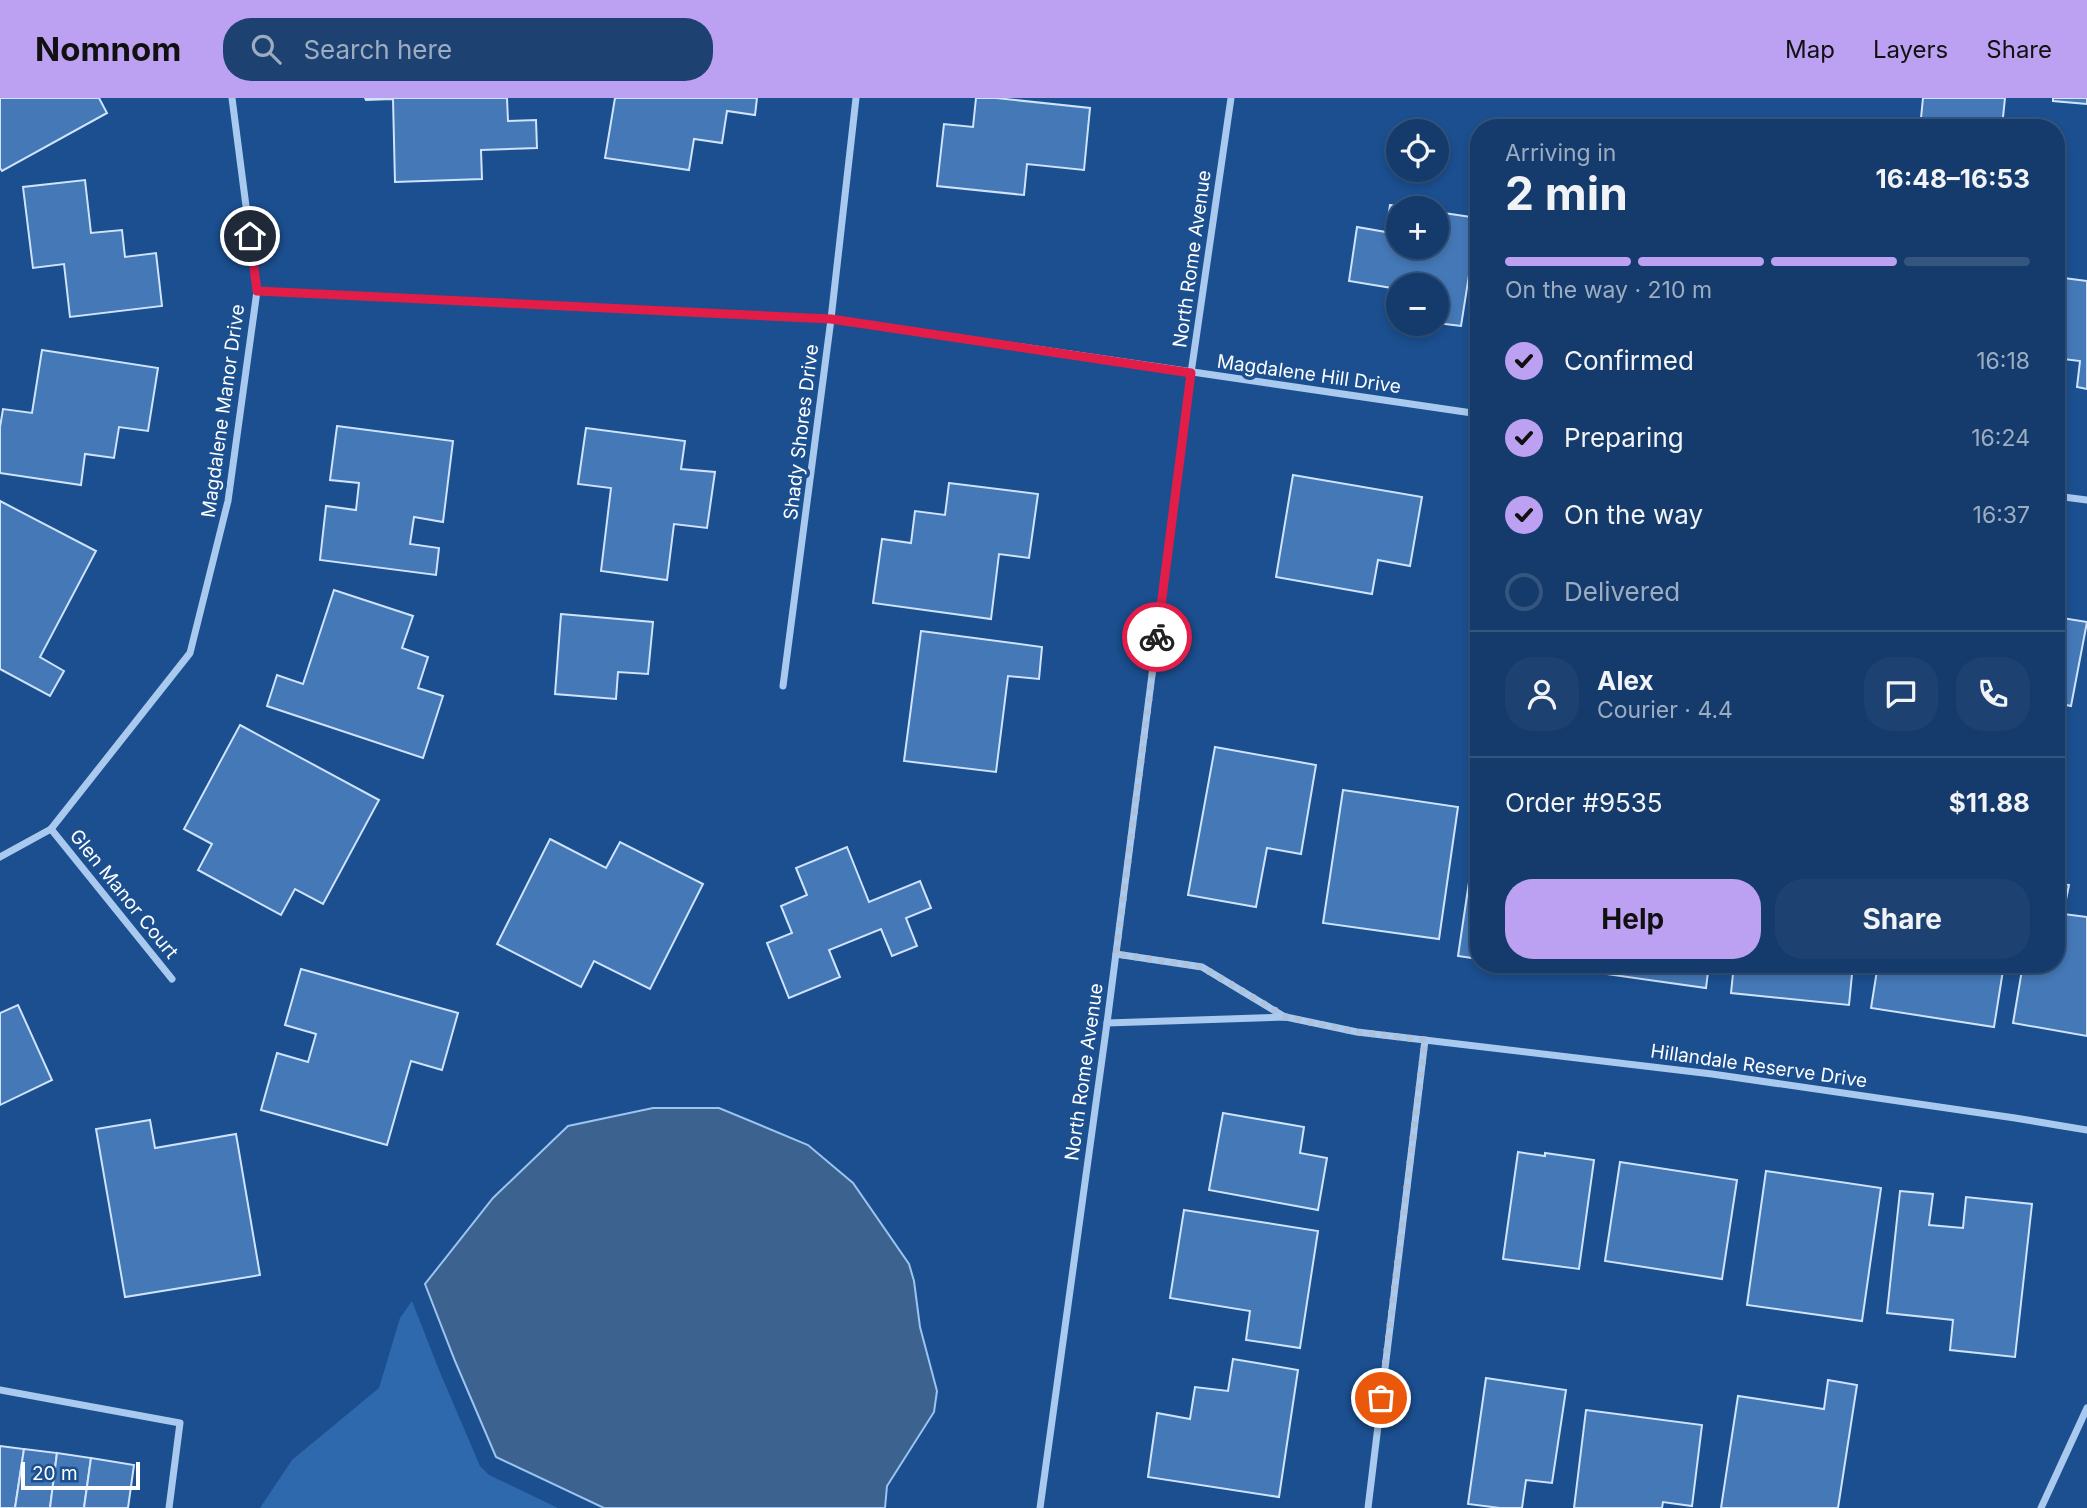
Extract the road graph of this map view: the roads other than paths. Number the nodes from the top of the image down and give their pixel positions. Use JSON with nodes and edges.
{"nodes":[{"id":1,"x":232,"y":98,"type":"edge"},
{"id":2,"x":856,"y":98,"type":"edge"},
{"id":3,"x":1231,"y":98,"type":"edge"},
{"id":4,"x":257,"y":291,"type":"junction"},
{"id":5,"x":831,"y":319,"type":"junction"},
{"id":6,"x":1191,"y":373,"type":"junction"},
{"id":7,"x":1470,"y":413,"type":"edge"},
{"id":8,"x":2065,"y":497,"type":"edge"},
{"id":9,"x":2087,"y":500,"type":"edge"},
{"id":10,"x":783,"y":686,"type":"dead end"},
{"id":11,"x":51,"y":829,"type":"junction"},
{"id":12,"x":0,"y":857,"type":"edge"},
{"id":13,"x":1116,"y":954,"type":"junction"},
{"id":14,"x":172,"y":979,"type":"dead end"},
{"id":15,"x":1286,"y":1017,"type":"junction"},
{"id":16,"x":1107,"y":1023,"type":"junction"},
{"id":17,"x":1425,"y":1040,"type":"junction"},
{"id":18,"x":2087,"y":1130,"type":"edge"},
{"id":19,"x":0,"y":1390,"type":"edge"},
{"id":20,"x":2087,"y":1408,"type":"edge"},
{"id":21,"x":169,"y":1508,"type":"edge"},
{"id":22,"x":1040,"y":1508,"type":"edge"},
{"id":23,"x":1368,"y":1508,"type":"edge"},
{"id":24,"x":2041,"y":1508,"type":"edge"}],
"edges":[{"from":1,"to":4,"type":"street","name":"Magdalene Manor Drive"},
{"from":2,"to":5,"type":"street","name":"Shady Shores Drive"},
{"from":3,"to":6,"type":"street","name":"North Rome Avenue"},
{"from":4,"to":5,"type":"street","name":"Magdalene Hill Drive"},
{"from":4,"to":11,"type":"street","name":"Magdalene Manor Drive"},
{"from":5,"to":6,"type":"street","name":"Magdalene Hill Drive"},
{"from":5,"to":10,"type":"street","name":"Shady Shores Drive"},
{"from":6,"to":7,"type":"street","name":"Magdalene Hill Drive"},
{"from":6,"to":13,"type":"street","name":"North Rome Avenue"},
{"from":8,"to":9,"type":"street"},
{"from":11,"to":12,"type":"street","name":"Magdalene Manor Drive"},
{"from":11,"to":14,"type":"street","name":"Glen Manor Court"},
{"from":13,"to":15,"type":"street","name":"Hillandale Reserve Drive"},
{"from":13,"to":16,"type":"street","name":"North Rome Avenue"},
{"from":15,"to":16,"type":"street","name":"Hillandale Reserve Drive"},
{"from":15,"to":17,"type":"street","name":"Hillandale Reserve Drive"},
{"from":16,"to":22,"type":"street","name":"North Rome Avenue"},
{"from":17,"to":18,"type":"street","name":"Hillandale Reserve Drive"},
{"from":17,"to":23,"type":"street"},
{"from":19,"to":21,"type":"street"},
{"from":20,"to":24,"type":"street"}]}
